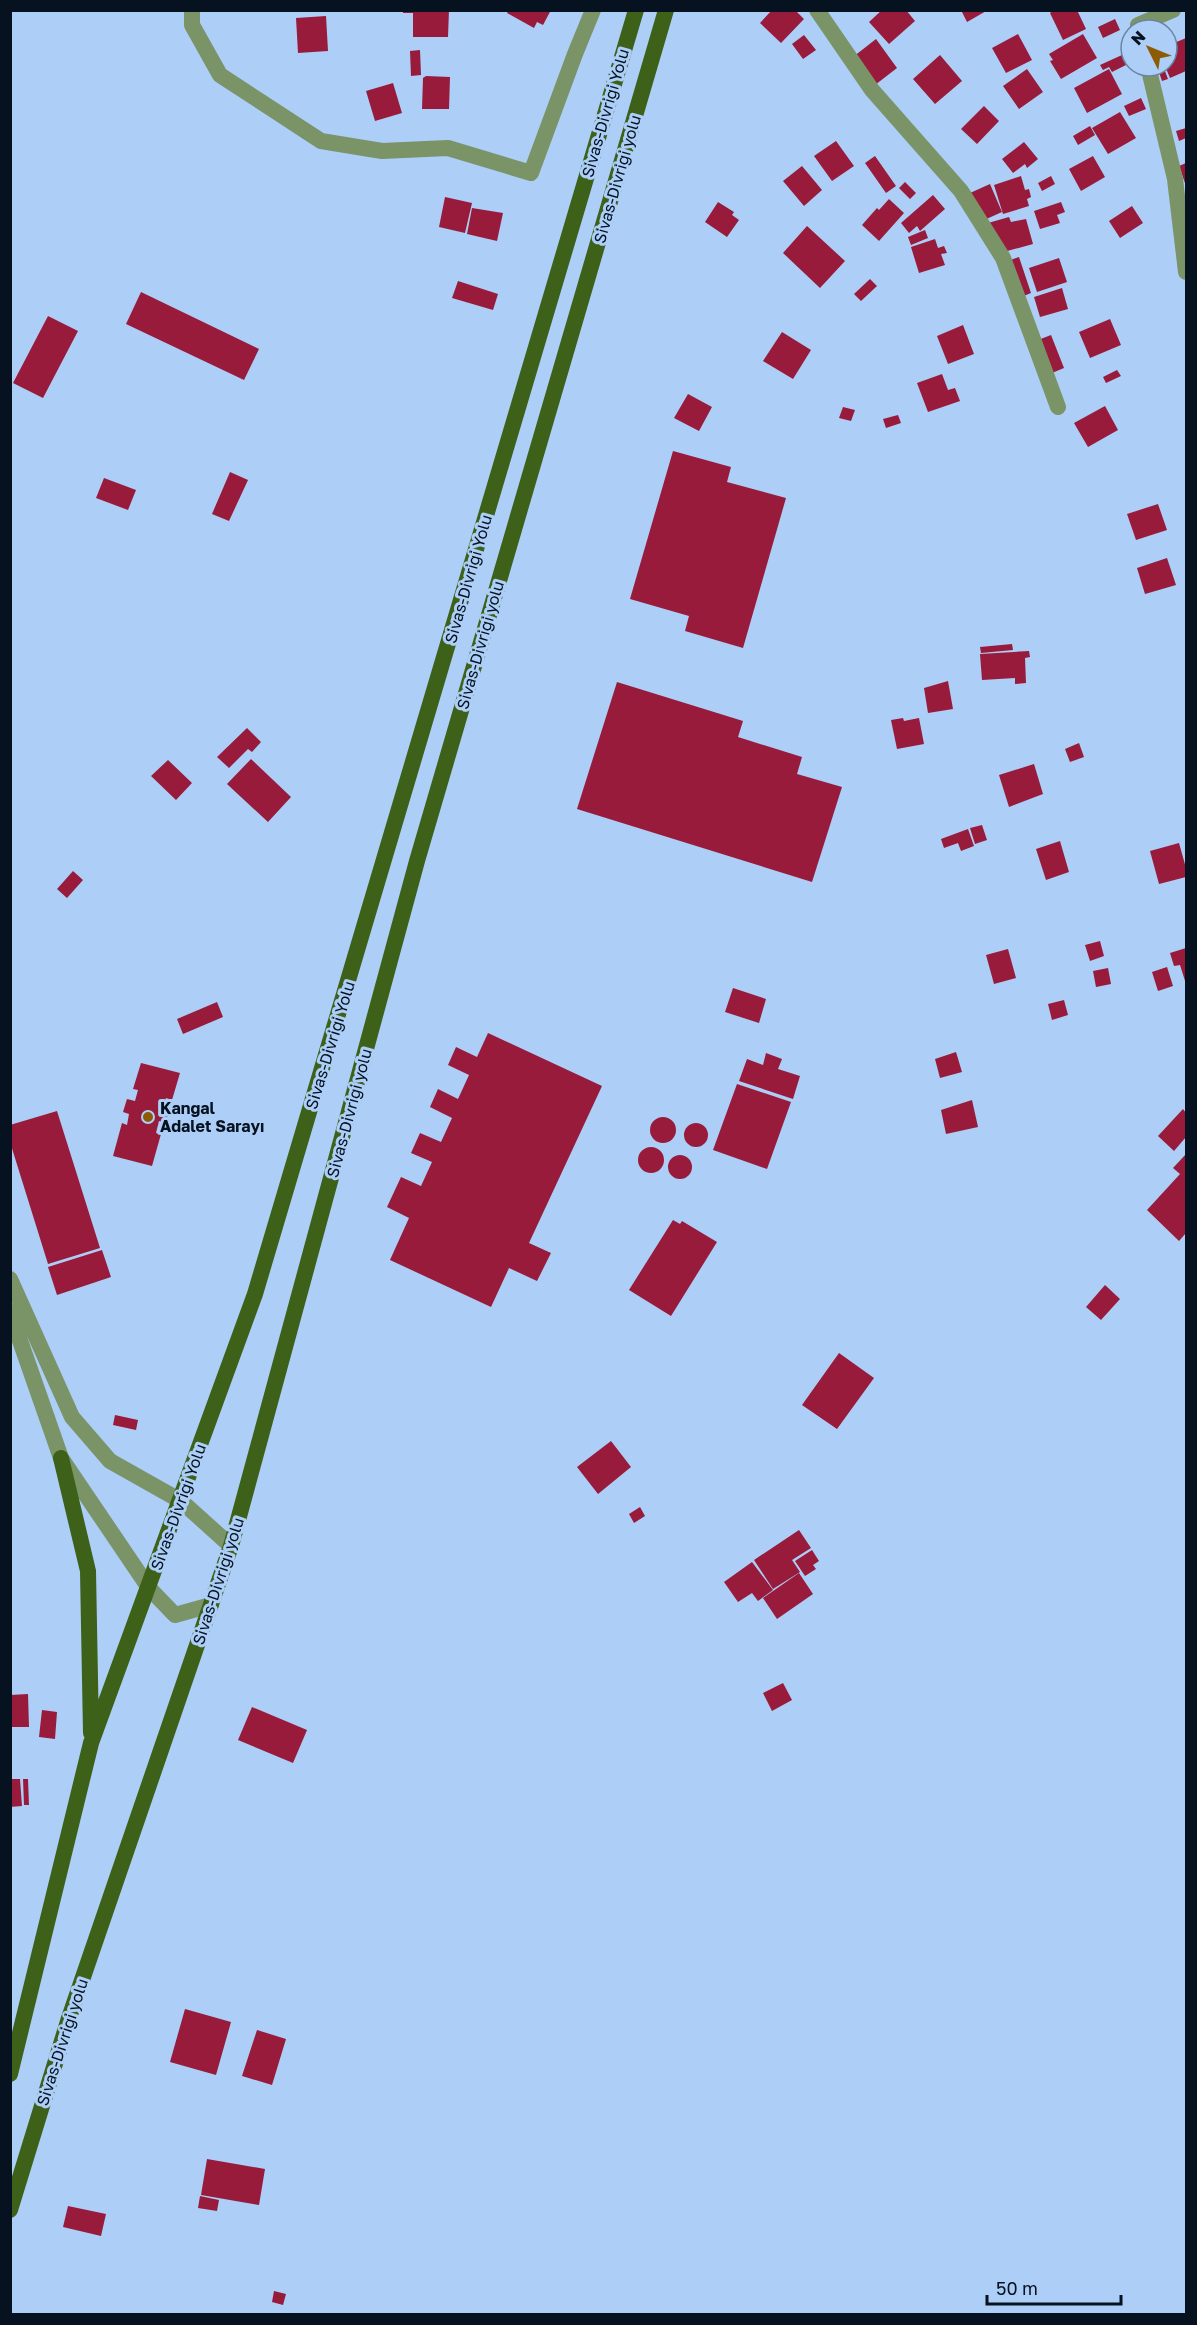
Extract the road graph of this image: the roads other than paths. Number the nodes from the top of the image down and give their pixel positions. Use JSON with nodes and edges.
{"nodes":[{"id":1,"x":192,"y":10,"type":"edge"},
{"id":2,"x":593,"y":10,"type":"edge"},
{"id":3,"x":636,"y":10,"type":"edge"},
{"id":4,"x":666,"y":10,"type":"edge"},
{"id":5,"x":816,"y":10,"type":"edge"},
{"id":6,"x":1173,"y":10,"type":"edge"},
{"id":7,"x":1149,"y":18,"type":"edge"},
{"id":8,"x":1151,"y":78,"type":"edge"},
{"id":9,"x":1186,"y":272,"type":"edge"},
{"id":10,"x":1059,"y":407,"type":"dead end"},
{"id":11,"x":10,"y":1279,"type":"edge"},
{"id":12,"x":10,"y":1312,"type":"edge"},
{"id":13,"x":61,"y":1458,"type":"junction"},
{"id":14,"x":181,"y":1501,"type":"junction"},
{"id":15,"x":231,"y":1546,"type":"junction"},
{"id":16,"x":148,"y":1588,"type":"junction"},
{"id":17,"x":211,"y":1605,"type":"junction"},
{"id":18,"x":91,"y":1743,"type":"junction"},
{"id":19,"x":10,"y":2074,"type":"edge"},
{"id":20,"x":10,"y":2210,"type":"edge"}],
"edges":[{"from":1,"to":2,"type":"street"},
{"from":3,"to":14,"type":"main road","name":"Sivas-Divriği Yolu"},
{"from":4,"to":15,"type":"main road","name":"Sivas-Divriği yolu"},
{"from":5,"to":10,"type":"street"},
{"from":6,"to":7,"type":"street"},
{"from":8,"to":9,"type":"street"},
{"from":11,"to":14,"type":"street"},
{"from":12,"to":13,"type":"street"},
{"from":13,"to":16,"type":"street"},
{"from":13,"to":18,"type":"main road"},
{"from":14,"to":15,"type":"street"},
{"from":14,"to":16,"type":"main road","name":"Sivas-Divriği Yolu"},
{"from":15,"to":17,"type":"main road","name":"Sivas-Divriği yolu"},
{"from":16,"to":17,"type":"street"},
{"from":16,"to":18,"type":"main road","name":"Sivas-Divriği Yolu"},
{"from":17,"to":20,"type":"main road","name":"Sivas-Divriği yolu"},
{"from":18,"to":19,"type":"main road","name":"Sivas-Divriği Yolu"}]}
